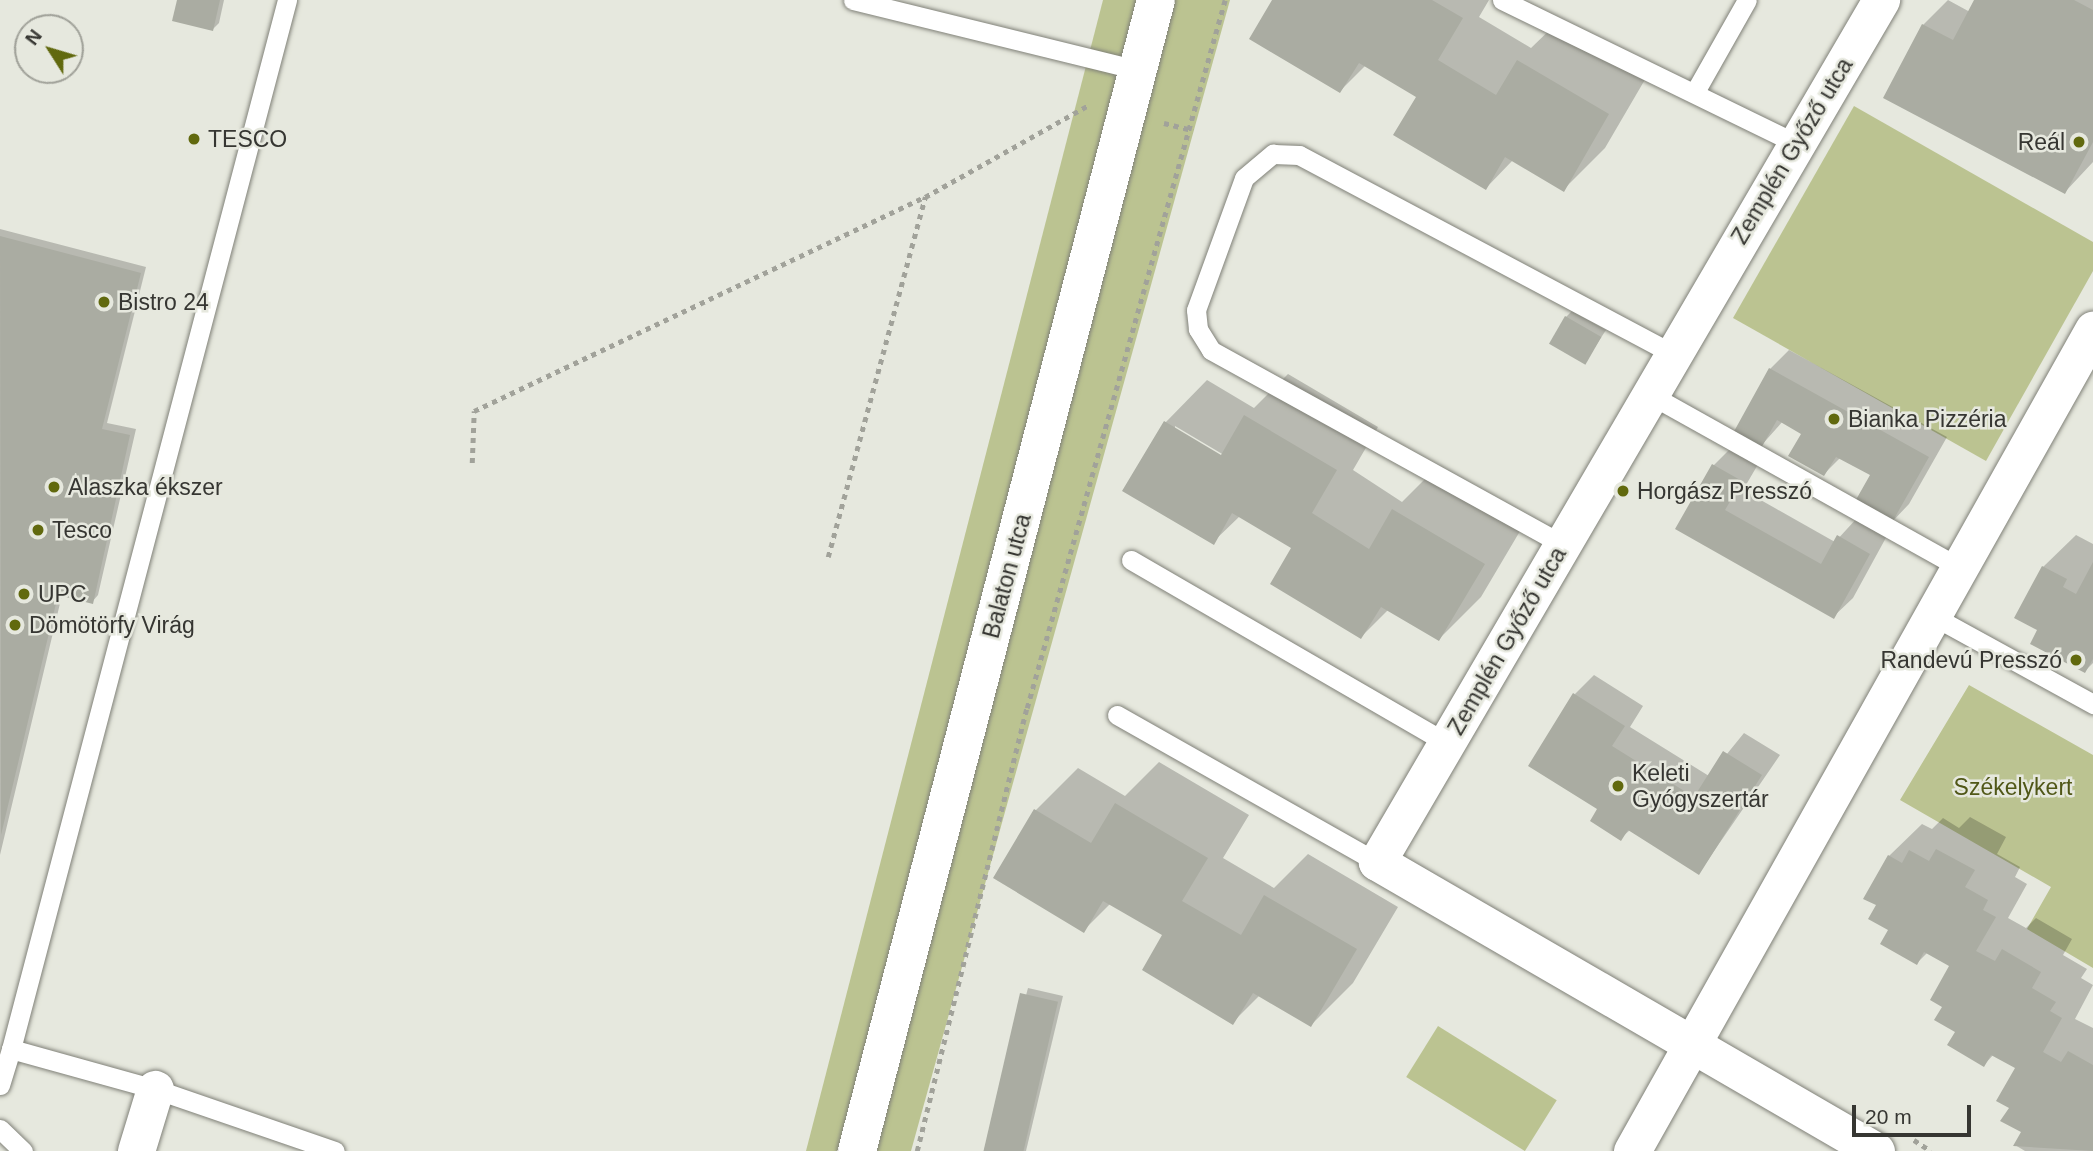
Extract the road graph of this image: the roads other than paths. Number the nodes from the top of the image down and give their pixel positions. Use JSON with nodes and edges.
{"nodes":[{"id":1,"x":287,"y":0,"type":"edge"},
{"id":2,"x":853,"y":0,"type":"edge"},
{"id":3,"x":1156,"y":0,"type":"edge"},
{"id":4,"x":1502,"y":0,"type":"edge"},
{"id":5,"x":1747,"y":0,"type":"edge"},
{"id":6,"x":1881,"y":0,"type":"edge"},
{"id":7,"x":1139,"y":70,"type":"junction"},
{"id":8,"x":1696,"y":90,"type":"junction"},
{"id":9,"x":1797,"y":144,"type":"junction"},
{"id":10,"x":2088,"y":352,"type":"edge"},
{"id":11,"x":1671,"y":353,"type":"junction"},
{"id":12,"x":1648,"y":394,"type":"junction"},
{"id":13,"x":1562,"y":544,"type":"junction"},
{"id":14,"x":1131,"y":560,"type":"dead end"},
{"id":15,"x":1960,"y":568,"type":"junction"},
{"id":16,"x":1933,"y":616,"type":"junction"},
{"id":17,"x":2093,"y":704,"type":"edge"},
{"id":18,"x":1117,"y":715,"type":"dead end"},
{"id":19,"x":1448,"y":744,"type":"junction"},
{"id":20,"x":1377,"y":862,"type":"junction"},
{"id":21,"x":1693,"y":1046,"type":"junction"},
{"id":22,"x":11,"y":1049,"type":"junction"},
{"id":23,"x":0,"y":1085,"type":"edge"},
{"id":24,"x":155,"y":1089,"type":"junction"},
{"id":25,"x":0,"y":1129,"type":"edge"},
{"id":26,"x":23,"y":1151,"type":"edge"},
{"id":27,"x":136,"y":1151,"type":"edge"},
{"id":28,"x":335,"y":1151,"type":"edge"},
{"id":29,"x":857,"y":1151,"type":"edge"},
{"id":30,"x":1632,"y":1151,"type":"edge"},
{"id":31,"x":1876,"y":1151,"type":"edge"}],
"edges":[{"from":1,"to":22,"type":"lane"},
{"from":2,"to":7,"type":"lane"},
{"from":3,"to":7,"type":"street","name":"Balaton utca"},
{"from":4,"to":8,"type":"lane"},
{"from":5,"to":8,"type":"lane"},
{"from":6,"to":9,"type":"street","name":"Zemplén Győző utca"},
{"from":7,"to":29,"type":"street","name":"Balaton utca"},
{"from":8,"to":9,"type":"lane"},
{"from":9,"to":11,"type":"street","name":"Zemplén Győző utca"},
{"from":10,"to":15,"type":"street"},
{"from":11,"to":12,"type":"street","name":"Zemplén Győző utca"},
{"from":11,"to":13,"type":"lane"},
{"from":12,"to":13,"type":"street","name":"Zemplén Győző utca"},
{"from":12,"to":15,"type":"lane"},
{"from":13,"to":19,"type":"street","name":"Zemplén Győző utca"},
{"from":14,"to":19,"type":"lane"},
{"from":15,"to":16,"type":"street"},
{"from":16,"to":17,"type":"lane"},
{"from":16,"to":21,"type":"street"},
{"from":18,"to":20,"type":"lane"},
{"from":19,"to":20,"type":"street","name":"Zemplén Győző utca"},
{"from":20,"to":21,"type":"street"},
{"from":21,"to":30,"type":"street"},
{"from":21,"to":31,"type":"street"},
{"from":22,"to":23,"type":"lane"},
{"from":22,"to":24,"type":"lane"},
{"from":24,"to":27,"type":"street"},
{"from":24,"to":28,"type":"lane"},
{"from":25,"to":26,"type":"lane"}]}
